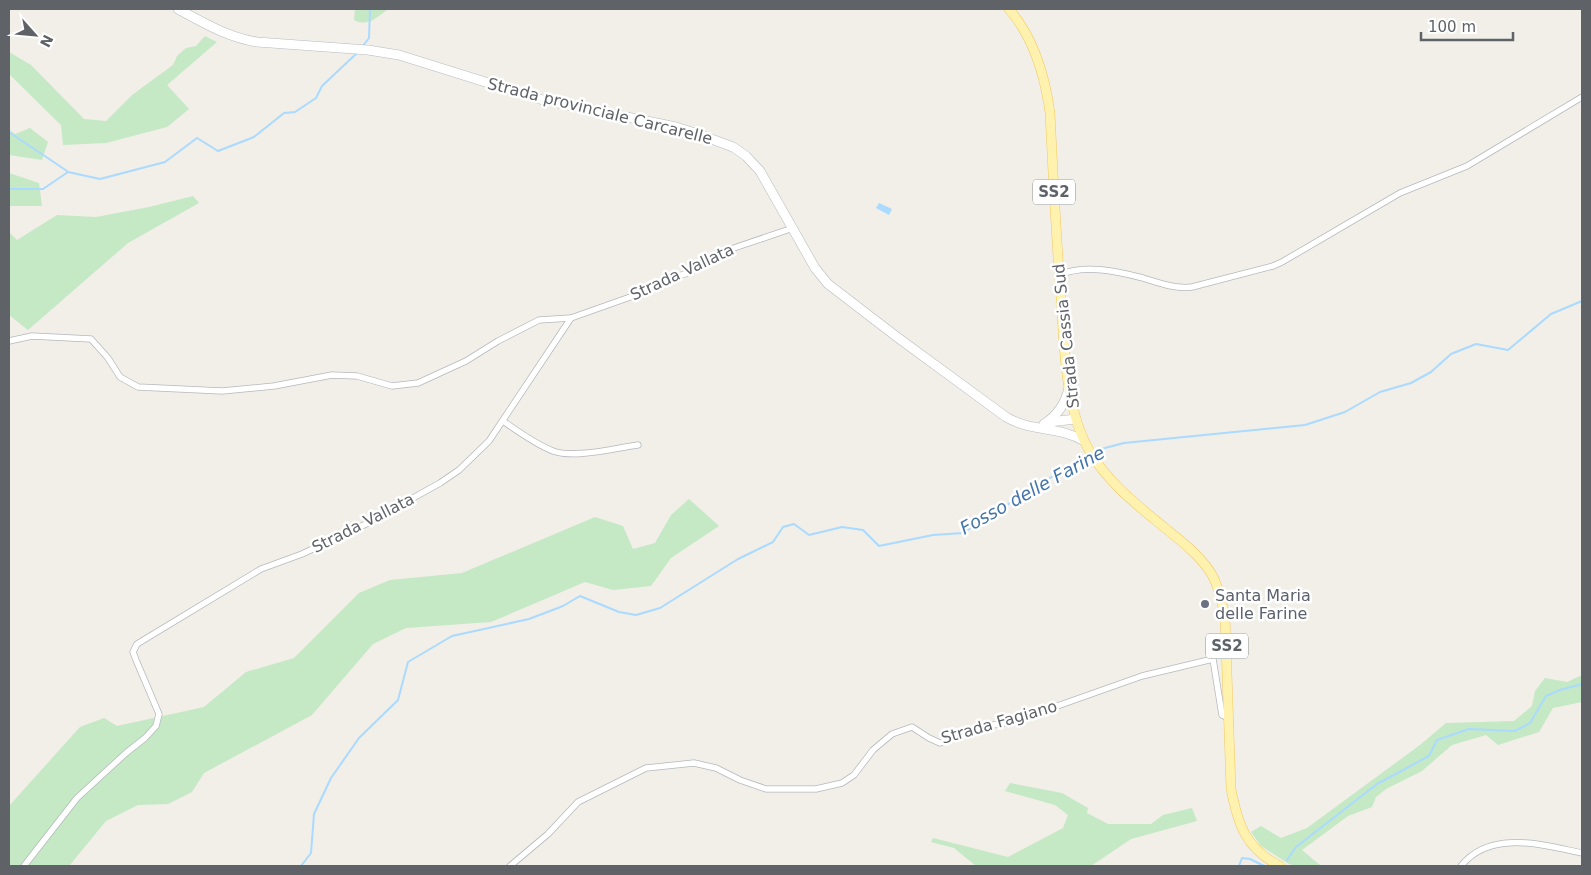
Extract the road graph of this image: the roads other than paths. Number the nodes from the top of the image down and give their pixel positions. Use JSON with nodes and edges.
{"nodes":[{"id":1,"x":178,"y":9,"type":"edge"},
{"id":2,"x":1010,"y":9,"type":"edge"},
{"id":3,"x":1582,"y":97,"type":"edge"},
{"id":4,"x":793,"y":228,"type":"junction"},
{"id":5,"x":1059,"y":274,"type":"junction"},
{"id":6,"x":571,"y":318,"type":"junction"},
{"id":7,"x":9,"y":341,"type":"edge"},
{"id":8,"x":1069,"y":384,"type":"junction"},
{"id":9,"x":1076,"y":418,"type":"junction"},
{"id":10,"x":503,"y":421,"type":"junction"},
{"id":11,"x":1044,"y":424,"type":"junction"},
{"id":12,"x":1033,"y":427,"type":"junction"},
{"id":13,"x":1052,"y":430,"type":"junction"},
{"id":14,"x":1084,"y":441,"type":"junction"},
{"id":15,"x":638,"y":445,"type":"dead end"},
{"id":16,"x":1229,"y":718,"type":"junction"},
{"id":17,"x":1582,"y":853,"type":"edge"},
{"id":18,"x":24,"y":866,"type":"edge"},
{"id":19,"x":510,"y":866,"type":"edge"},
{"id":20,"x":1280,"y":866,"type":"edge"},
{"id":21,"x":1461,"y":866,"type":"edge"}],
"edges":[{"from":1,"to":4,"type":"main road","name":"Strada provinciale Carcarelle"},
{"from":2,"to":5,"type":"main road","name":"Strada Cassia Sud","number":"SS2"},
{"from":3,"to":5,"type":"street"},
{"from":4,"to":6,"type":"street","name":"Strada Vallata"},
{"from":4,"to":12,"type":"main road","name":"Strada provinciale Carcarelle"},
{"from":5,"to":8,"type":"main road","name":"Strada Cassia Sud","number":"SS2"},
{"from":6,"to":7,"type":"street"},
{"from":6,"to":10,"type":"street","name":"Strada Vallata"},
{"from":8,"to":9,"type":"main road","name":"Strada Cassia Sud","number":"SS2"},
{"from":8,"to":11,"type":"main road"},
{"from":9,"to":11,"type":"main road"},
{"from":9,"to":13,"type":"main road"},
{"from":9,"to":14,"type":"main road","name":"Strada Cassia Sud","number":"SS2"},
{"from":10,"to":15,"type":"street"},
{"from":10,"to":18,"type":"street","name":"Strada Vallata"},
{"from":11,"to":12,"type":"main road"},
{"from":12,"to":13,"type":"main road","name":"Strada provinciale Carcarelle"},
{"from":13,"to":14,"type":"main road","name":"Strada provinciale Carcarelle"},
{"from":14,"to":16,"type":"main road","name":"Strada Cassia Sud","number":"SS2"},
{"from":16,"to":19,"type":"street","name":"Strada Fagiano"},
{"from":16,"to":20,"type":"main road","name":"Strada Cassia Sud","number":"SS2"},
{"from":17,"to":21,"type":"street"}]}
